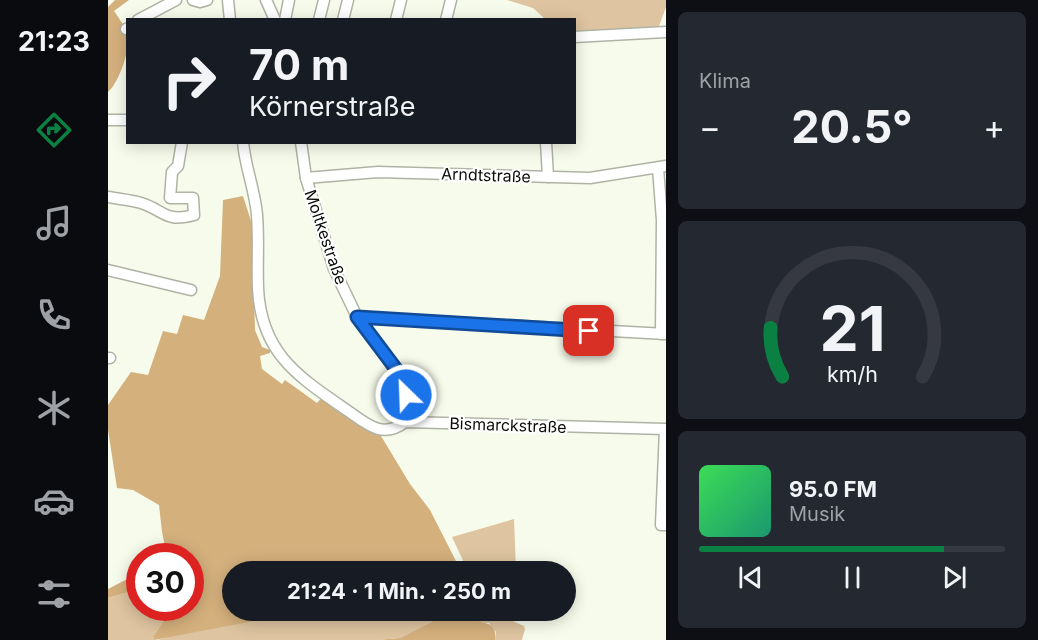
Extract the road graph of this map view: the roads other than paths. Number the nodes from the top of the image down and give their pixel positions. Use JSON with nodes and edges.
{"nodes":[{"id":1,"x":176,"y":0,"type":"edge"},
{"id":2,"x":193,"y":0,"type":"edge"},
{"id":3,"x":207,"y":0,"type":"edge"},
{"id":4,"x":228,"y":0,"type":"edge"},
{"id":5,"x":266,"y":0,"type":"edge"},
{"id":6,"x":289,"y":0,"type":"edge"},
{"id":7,"x":324,"y":0,"type":"edge"},
{"id":8,"x":348,"y":0,"type":"edge"},
{"id":9,"x":401,"y":0,"type":"edge"},
{"id":10,"x":451,"y":0,"type":"edge"},
{"id":11,"x":142,"y":18,"type":"edge"},
{"id":12,"x":230,"y":18,"type":"edge"},
{"id":13,"x":274,"y":18,"type":"edge"},
{"id":14,"x":285,"y":18,"type":"edge"},
{"id":15,"x":320,"y":18,"type":"edge"},
{"id":16,"x":344,"y":18,"type":"edge"},
{"id":17,"x":396,"y":18,"type":"edge"},
{"id":18,"x":446,"y":18,"type":"edge"},
{"id":19,"x":666,"y":32,"type":"edge"},
{"id":20,"x":576,"y":37,"type":"edge"},
{"id":21,"x":108,"y":120,"type":"edge"},
{"id":22,"x":126,"y":120,"type":"edge"},
{"id":23,"x":182,"y":144,"type":"edge"},
{"id":24,"x":243,"y":144,"type":"edge"},
{"id":25,"x":301,"y":144,"type":"edge"},
{"id":26,"x":546,"y":144,"type":"edge"},
{"id":27,"x":662,"y":167,"type":"edge"},
{"id":28,"x":548,"y":177,"type":"junction"},
{"id":29,"x":306,"y":178,"type":"junction"},
{"id":30,"x":108,"y":197,"type":"edge"},
{"id":31,"x":108,"y":270,"type":"edge"},
{"id":32,"x":191,"y":290,"type":"dead end"},
{"id":33,"x":357,"y":317,"type":"junction"},
{"id":34,"x":663,"y":334,"type":"edge"},
{"id":35,"x":405,"y":422,"type":"junction"},
{"id":36,"x":666,"y":429,"type":"edge"},
{"id":37,"x":666,"y":525,"type":"edge"}],
"edges":[{"from":1,"to":11,"type":"street"},
{"from":2,"to":3,"type":"street"},
{"from":4,"to":12,"type":"street"},
{"from":5,"to":13,"type":"street"},
{"from":6,"to":14,"type":"street"},
{"from":7,"to":15,"type":"street"},
{"from":8,"to":16,"type":"street"},
{"from":9,"to":17,"type":"street"},
{"from":10,"to":18,"type":"street"},
{"from":19,"to":20,"type":"street"},
{"from":21,"to":22,"type":"street"},
{"from":23,"to":30,"type":"street"},
{"from":24,"to":35,"type":"street","name":"Bismarckstraße"},
{"from":25,"to":29,"type":"street","name":"Moltkestraße"},
{"from":26,"to":28,"type":"street"},
{"from":27,"to":28,"type":"street","name":"Arndtstraße"},
{"from":27,"to":34,"type":"street"},
{"from":28,"to":29,"type":"street","name":"Arndtstraße"},
{"from":29,"to":33,"type":"street","name":"Moltkestraße"},
{"from":31,"to":32,"type":"street"},
{"from":33,"to":34,"type":"street"},
{"from":33,"to":35,"type":"street","name":"Moltkestraße"},
{"from":35,"to":36,"type":"street","name":"Bismarckstraße"},
{"from":36,"to":37,"type":"street","name":"Bismarckstraße"}]}
